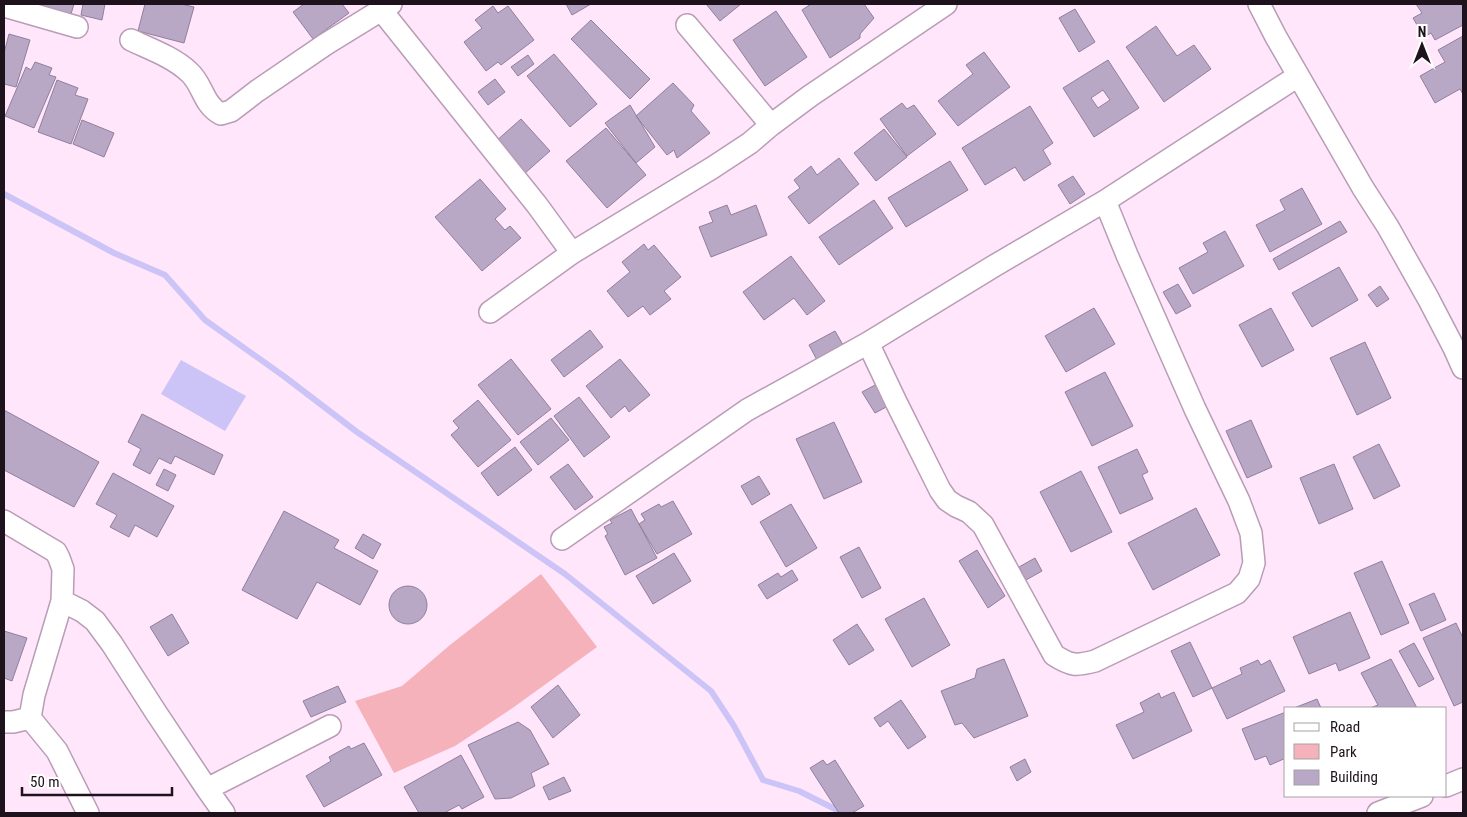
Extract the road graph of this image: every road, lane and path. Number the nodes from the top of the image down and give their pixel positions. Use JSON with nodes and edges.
{"nodes":[{"id":1,"x":946,"y":4,"type":"edge"},
{"id":2,"x":1259,"y":4,"type":"edge"},
{"id":3,"x":4,"y":6,"type":"edge"},
{"id":4,"x":387,"y":7,"type":"edge"},
{"id":5,"x":688,"y":26,"type":"dead end"},
{"id":6,"x":77,"y":27,"type":"dead end"},
{"id":7,"x":130,"y":40,"type":"dead end"},
{"id":8,"x":1298,"y":76,"type":"junction"},
{"id":9,"x":771,"y":125,"type":"junction"},
{"id":10,"x":1105,"y":201,"type":"junction"},
{"id":11,"x":572,"y":253,"type":"junction"},
{"id":12,"x":490,"y":312,"type":"dead end"},
{"id":13,"x":868,"y":343,"type":"junction"},
{"id":14,"x":1459,"y":346,"type":"edge"},
{"id":15,"x":1463,"y":368,"type":"edge"},
{"id":16,"x":4,"y":522,"type":"edge"},
{"id":17,"x":562,"y":539,"type":"dead end"},
{"id":18,"x":62,"y":601,"type":"junction"},
{"id":19,"x":30,"y":718,"type":"junction"},
{"id":20,"x":4,"y":722,"type":"edge"},
{"id":21,"x":330,"y":726,"type":"dead end"},
{"id":22,"x":1463,"y":779,"type":"edge"},
{"id":23,"x":1447,"y":786,"type":"edge"},
{"id":24,"x":207,"y":789,"type":"junction"},
{"id":25,"x":1419,"y":797,"type":"edge"},
{"id":26,"x":88,"y":813,"type":"edge"},
{"id":27,"x":224,"y":813,"type":"edge"},
{"id":28,"x":1378,"y":813,"type":"edge"}],
"edges":[{"from":1,"to":9,"type":"street"},
{"from":2,"to":8,"type":"street"},
{"from":3,"to":6,"type":"street"},
{"from":4,"to":7,"type":"street"},
{"from":4,"to":11,"type":"street"},
{"from":5,"to":9,"type":"street"},
{"from":8,"to":10,"type":"street"},
{"from":8,"to":14,"type":"street"},
{"from":9,"to":11,"type":"street"},
{"from":10,"to":13,"type":"street"},
{"from":10,"to":13,"type":"street"},
{"from":11,"to":12,"type":"street"},
{"from":13,"to":17,"type":"street"},
{"from":14,"to":15,"type":"street"},
{"from":16,"to":18,"type":"street"},
{"from":18,"to":19,"type":"street"},
{"from":18,"to":24,"type":"street"},
{"from":19,"to":20,"type":"street"},
{"from":19,"to":26,"type":"street"},
{"from":21,"to":24,"type":"street"},
{"from":22,"to":23,"type":"street"},
{"from":24,"to":27,"type":"street"},
{"from":25,"to":28,"type":"street"}]}
